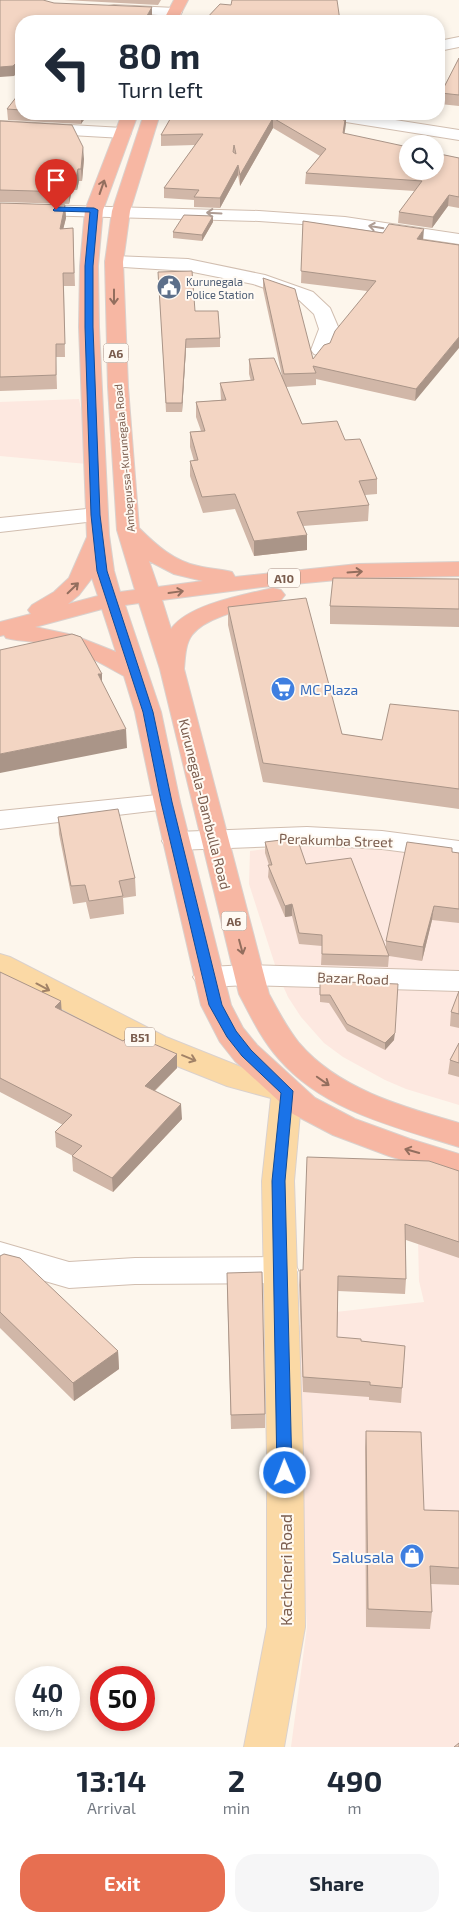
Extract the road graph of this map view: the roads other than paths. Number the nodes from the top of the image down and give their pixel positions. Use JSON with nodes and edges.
{"nodes":[{"id":1,"x":101,"y":8,"type":"edge"},
{"id":2,"x":176,"y":11,"type":"edge"},
{"id":3,"x":459,"y":42,"type":"edge"},
{"id":4,"x":445,"y":45,"type":"edge"},
{"id":5,"x":128,"y":120,"type":"edge"},
{"id":6,"x":150,"y":120,"type":"edge"},
{"id":7,"x":364,"y":120,"type":"edge"},
{"id":8,"x":0,"y":126,"type":"edge"},
{"id":9,"x":123,"y":133,"type":"junction"},
{"id":10,"x":459,"y":135,"type":"edge"},
{"id":11,"x":0,"y":209,"type":"edge"},
{"id":12,"x":94,"y":210,"type":"junction"},
{"id":13,"x":121,"y":211,"type":"junction"},
{"id":14,"x":459,"y":239,"type":"edge"},
{"id":15,"x":114,"y":262,"type":"junction"},
{"id":16,"x":321,"y":350,"type":"edge"},
{"id":17,"x":0,"y":525,"type":"edge"},
{"id":18,"x":97,"y":525,"type":"junction"},
{"id":19,"x":128,"y":530,"type":"junction"},
{"id":20,"x":459,"y":569,"type":"edge"},
{"id":21,"x":459,"y":584,"type":"edge"},
{"id":22,"x":267,"y":587,"type":"junction"},
{"id":23,"x":150,"y":604,"type":"junction"},
{"id":24,"x":113,"y":609,"type":"junction"},
{"id":25,"x":0,"y":630,"type":"edge"},
{"id":26,"x":172,"y":669,"type":"junction"},
{"id":27,"x":136,"y":674,"type":"junction"},
{"id":28,"x":166,"y":802,"type":"junction"},
{"id":29,"x":0,"y":820,"type":"edge"},
{"id":30,"x":213,"y":839,"type":"junction"},
{"id":31,"x":176,"y":841,"type":"junction"},
{"id":32,"x":459,"y":850,"type":"edge"},
{"id":33,"x":0,"y":964,"type":"edge"},
{"id":34,"x":248,"y":975,"type":"junction"},
{"id":35,"x":208,"y":977,"type":"junction"},
{"id":36,"x":459,"y":982,"type":"edge"},
{"id":37,"x":287,"y":1091,"type":"junction"},
{"id":38,"x":459,"y":1135,"type":"edge"},
{"id":39,"x":459,"y":1166,"type":"edge"},
{"id":40,"x":0,"y":1255,"type":"edge"},
{"id":41,"x":281,"y":1270,"type":"junction"},
{"id":42,"x":264,"y":1747,"type":"edge"}],
"edges":[{"from":1,"to":2,"type":"street"},
{"from":3,"to":4,"type":"street"},
{"from":5,"to":9,"type":"highway","name":"Ambepussa-Kurunegala Road","number":"A6"},
{"from":6,"to":13,"type":"highway","name":"Ambepussa-Kurunegala Road","number":"A6"},
{"from":7,"to":10,"type":"street"},
{"from":8,"to":9,"type":"street"},
{"from":12,"to":9,"type":"highway","name":"Ambepussa-Kurunegala Road","number":"A6","one_way":true},
{"from":11,"to":12,"type":"street"},
{"from":12,"to":13,"type":"street"},
{"from":12,"to":18,"type":"highway","name":"Ambepussa-Kurunegala Road","number":"A6"},
{"from":14,"to":13,"type":"street","one_way":true},
{"from":13,"to":15,"type":"highway","name":"Ambepussa-Kurunegala Road","number":"A6"},
{"from":15,"to":16,"type":"street"},
{"from":15,"to":19,"type":"highway","name":"Ambepussa-Kurunegala Road","number":"A6","one_way":true},
{"from":17,"to":18,"type":"street"},
{"from":18,"to":24,"type":"highway","name":"Ambepussa-Kurunegala Road","number":"A6"},
{"from":25,"to":18,"type":"highway","one_way":true},
{"from":19,"to":22,"type":"highway"},
{"from":19,"to":23,"type":"highway","name":"Ambepussa-Kurunegala Road","number":"A6"},
{"from":22,"to":20,"type":"highway","number":"A10","one_way":true},
{"from":21,"to":22,"type":"highway","number":"A10"},
{"from":22,"to":23,"type":"highway","number":"A10"},
{"from":22,"to":26,"type":"highway"},
{"from":23,"to":24,"type":"highway","number":"A10"},
{"from":23,"to":26,"type":"highway","name":"Kurunegala-Dambulla Road","number":"A6"},
{"from":24,"to":25,"type":"highway","number":"A10"},
{"from":24,"to":27,"type":"highway","number":"A6"},
{"from":25,"to":27,"type":"highway"},
{"from":26,"to":30,"type":"highway","name":"Kurunegala-Dambulla Road","number":"A6"},
{"from":27,"to":28,"type":"highway","number":"A6"},
{"from":28,"to":29,"type":"street"},
{"from":28,"to":31,"type":"highway","number":"A6"},
{"from":30,"to":31,"type":"street","name":"Perakumba Street"},
{"from":30,"to":32,"type":"street","name":"Perakumba Street"},
{"from":30,"to":34,"type":"highway","name":"Kurunegala-Dambulla Road","number":"A6","one_way":true},
{"from":31,"to":35,"type":"highway","number":"A6"},
{"from":33,"to":37,"type":"main road","number":"B51","one_way":true},
{"from":34,"to":35,"type":"street","name":"Bazar Road"},
{"from":34,"to":36,"type":"street","name":"Bazar Road"},
{"from":34,"to":38,"type":"highway","name":"Kurunegala-Dambulla Road","number":"A6","one_way":true},
{"from":35,"to":37,"type":"highway","number":"A6"},
{"from":39,"to":37,"type":"highway","number":"A6","one_way":true},
{"from":37,"to":41,"type":"main road","name":"Kachcheri Road"},
{"from":40,"to":41,"type":"street"},
{"from":41,"to":42,"type":"main road","name":"Kachcheri Road"}]}
